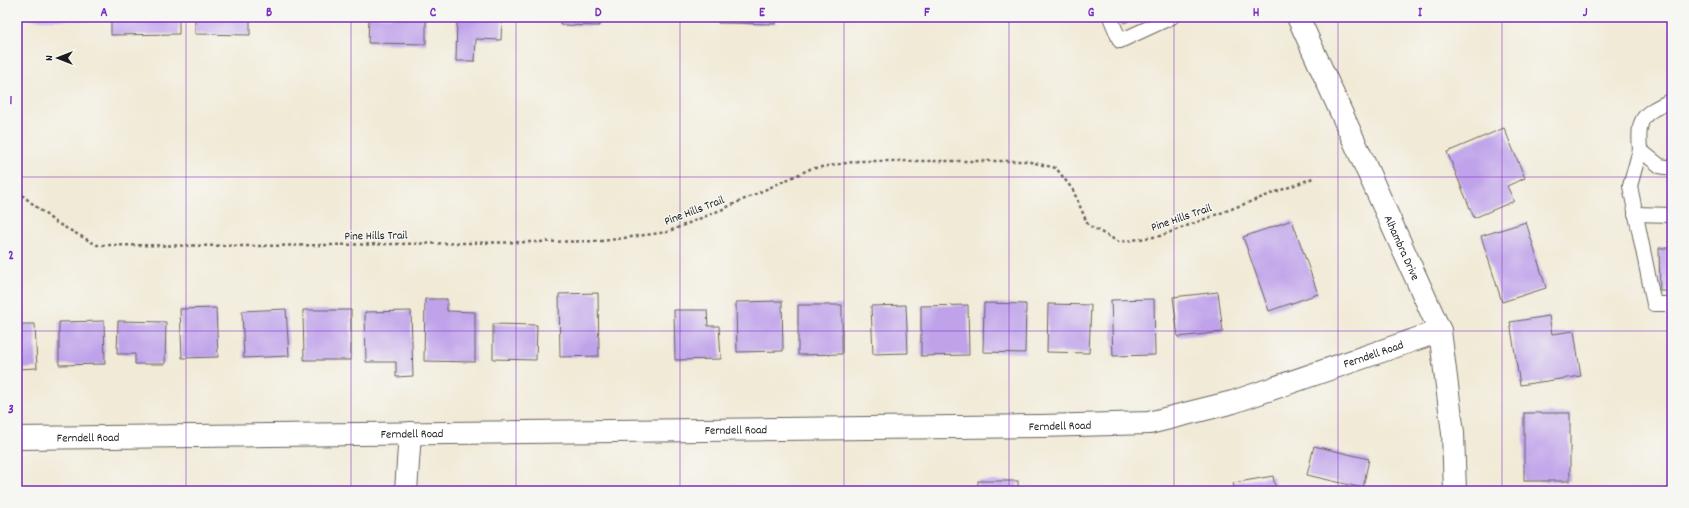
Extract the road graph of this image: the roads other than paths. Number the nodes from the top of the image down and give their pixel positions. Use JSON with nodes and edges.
{"nodes":[{"id":1,"x":1110,"y":17,"type":"edge"},
{"id":2,"x":1172,"y":17,"type":"edge"},
{"id":3,"x":1298,"y":17,"type":"edge"},
{"id":4,"x":1672,"y":100,"type":"edge"},
{"id":5,"x":1640,"y":150,"type":"junction"},
{"id":6,"x":1672,"y":168,"type":"edge"},
{"id":7,"x":1635,"y":214,"type":"junction"},
{"id":8,"x":1672,"y":215,"type":"edge"},
{"id":9,"x":1672,"y":304,"type":"edge"},
{"id":10,"x":1440,"y":331,"type":"junction"},
{"id":11,"x":410,"y":433,"type":"junction"},
{"id":12,"x":17,"y":438,"type":"edge"},
{"id":13,"x":406,"y":491,"type":"edge"},
{"id":14,"x":1455,"y":491,"type":"edge"}],
"edges":[{"from":1,"to":2,"type":"lane"},
{"from":3,"to":10,"type":"street","name":"Alhambra Drive"},
{"from":4,"to":5,"type":"lane"},
{"from":5,"to":6,"type":"lane"},
{"from":5,"to":7,"type":"lane"},
{"from":7,"to":8,"type":"lane"},
{"from":7,"to":9,"type":"lane"},
{"from":10,"to":11,"type":"street","name":"Ferndell Road"},
{"from":10,"to":14,"type":"street","name":"Alhambra Drive"},
{"from":11,"to":12,"type":"street","name":"Ferndell Road"},
{"from":11,"to":13,"type":"street"}]}
